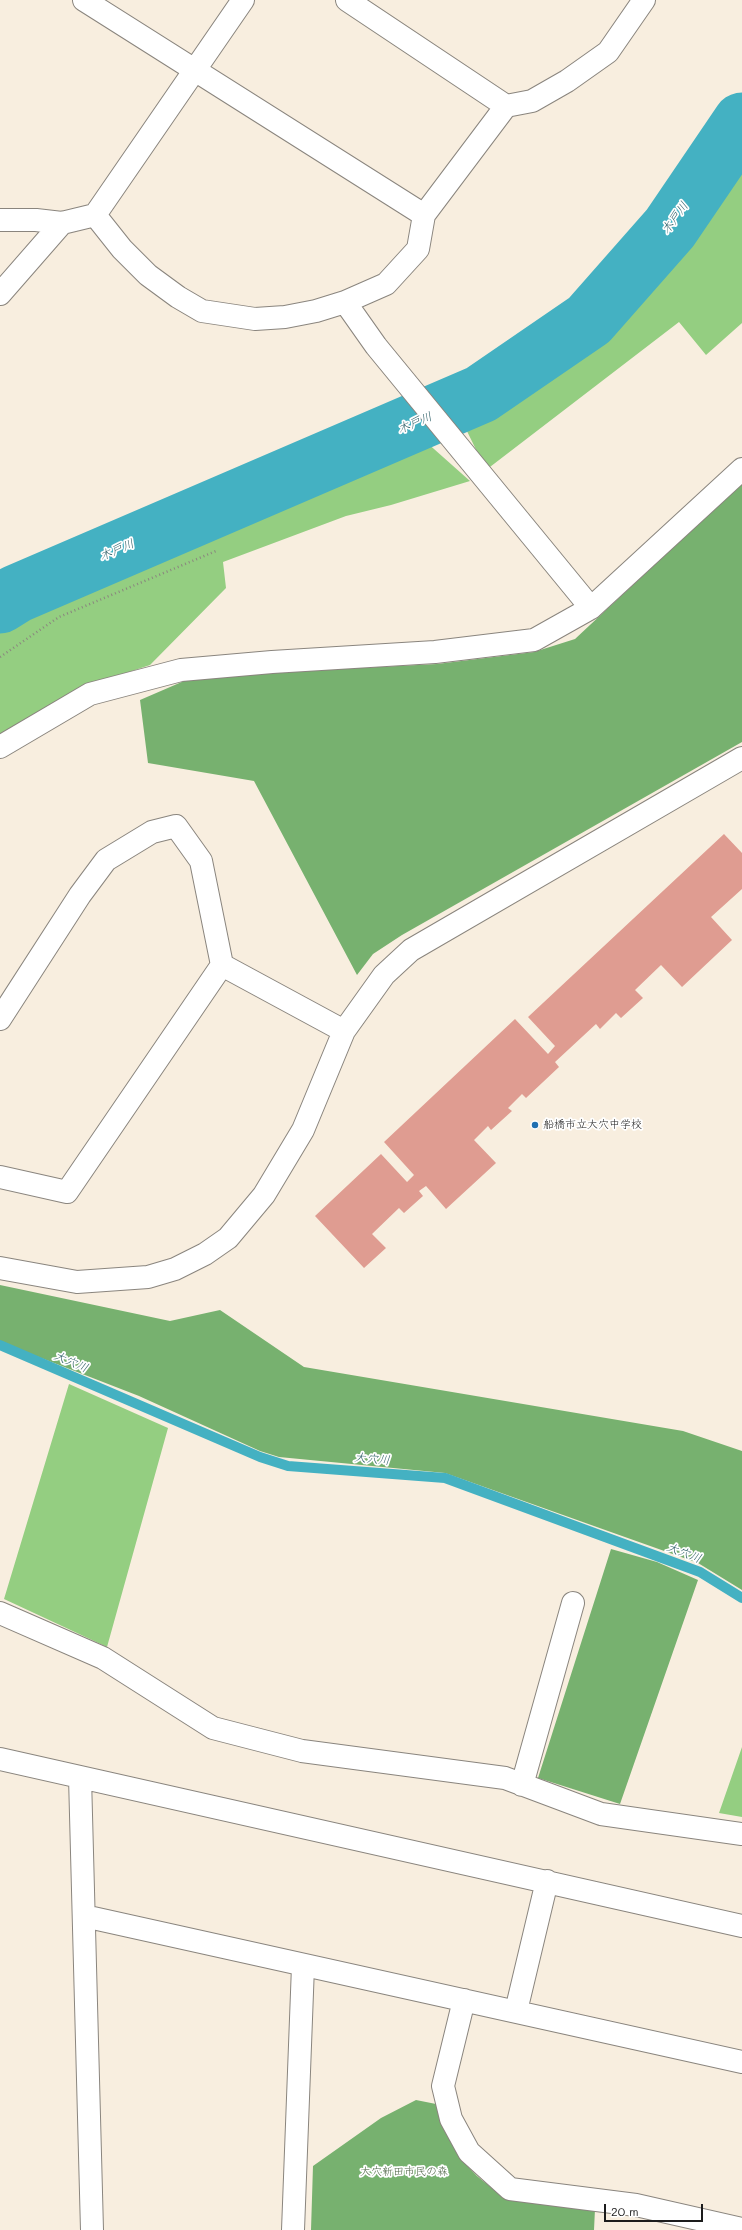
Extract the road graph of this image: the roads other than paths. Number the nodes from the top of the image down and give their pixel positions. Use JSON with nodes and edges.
{"nodes":[{"id":1,"x":84,"y":0,"type":"edge"},
{"id":2,"x":243,"y":0,"type":"edge"},
{"id":3,"x":347,"y":0,"type":"edge"},
{"id":4,"x":634,"y":3,"type":"edge"},
{"id":5,"x":196,"y":69,"type":"junction"},
{"id":6,"x":506,"y":106,"type":"junction"},
{"id":7,"x":95,"y":215,"type":"junction"},
{"id":8,"x":424,"y":215,"type":"junction"},
{"id":9,"x":0,"y":220,"type":"edge"},
{"id":10,"x":62,"y":223,"type":"junction"},
{"id":11,"x":0,"y":294,"type":"edge"},
{"id":12,"x":345,"y":302,"type":"junction"},
{"id":13,"x":742,"y":470,"type":"edge"},
{"id":14,"x":591,"y":608,"type":"junction"},
{"id":15,"x":0,"y":747,"type":"edge"},
{"id":16,"x":742,"y":758,"type":"edge"},
{"id":17,"x":222,"y":965,"type":"junction"},
{"id":18,"x":0,"y":1019,"type":"edge"},
{"id":19,"x":344,"y":1031,"type":"junction"},
{"id":20,"x":0,"y":1177,"type":"edge"},
{"id":21,"x":0,"y":1268,"type":"edge"},
{"id":22,"x":573,"y":1603,"type":"dead end"},
{"id":23,"x":0,"y":1613,"type":"edge"},
{"id":24,"x":0,"y":1759,"type":"edge"},
{"id":25,"x":80,"y":1777,"type":"junction"},
{"id":26,"x":522,"y":1785,"type":"junction"},
{"id":27,"x":742,"y":1834,"type":"edge"},
{"id":28,"x":547,"y":1881,"type":"junction"},
{"id":29,"x":84,"y":1916,"type":"junction"},
{"id":30,"x":742,"y":1926,"type":"edge"},
{"id":31,"x":302,"y":1966,"type":"junction"},
{"id":32,"x":464,"y":2000,"type":"junction"},
{"id":33,"x":516,"y":2010,"type":"junction"},
{"id":34,"x":742,"y":2062,"type":"edge"},
{"id":35,"x":742,"y":2229,"type":"edge"},
{"id":36,"x":92,"y":2230,"type":"edge"},
{"id":37,"x":293,"y":2230,"type":"edge"}],
"edges":[{"from":1,"to":5,"type":"street"},
{"from":2,"to":5,"type":"street"},
{"from":3,"to":6,"type":"street"},
{"from":4,"to":6,"type":"street"},
{"from":5,"to":7,"type":"street"},
{"from":5,"to":8,"type":"street"},
{"from":6,"to":8,"type":"street"},
{"from":7,"to":10,"type":"street"},
{"from":7,"to":12,"type":"street"},
{"from":8,"to":12,"type":"street"},
{"from":9,"to":10,"type":"street"},
{"from":10,"to":11,"type":"street"},
{"from":12,"to":14,"type":"street"},
{"from":13,"to":14,"type":"street"},
{"from":14,"to":15,"type":"street"},
{"from":16,"to":19,"type":"street"},
{"from":17,"to":18,"type":"street"},
{"from":17,"to":19,"type":"street"},
{"from":17,"to":20,"type":"street"},
{"from":19,"to":21,"type":"street"},
{"from":22,"to":26,"type":"street"},
{"from":23,"to":26,"type":"street"},
{"from":24,"to":25,"type":"street"},
{"from":25,"to":28,"type":"street"},
{"from":25,"to":29,"type":"street"},
{"from":26,"to":27,"type":"street"},
{"from":28,"to":30,"type":"street"},
{"from":28,"to":33,"type":"street"},
{"from":29,"to":31,"type":"street"},
{"from":29,"to":36,"type":"street"},
{"from":31,"to":32,"type":"street"},
{"from":31,"to":37,"type":"street"},
{"from":32,"to":33,"type":"street"},
{"from":32,"to":35,"type":"street"},
{"from":33,"to":34,"type":"street"}]}
